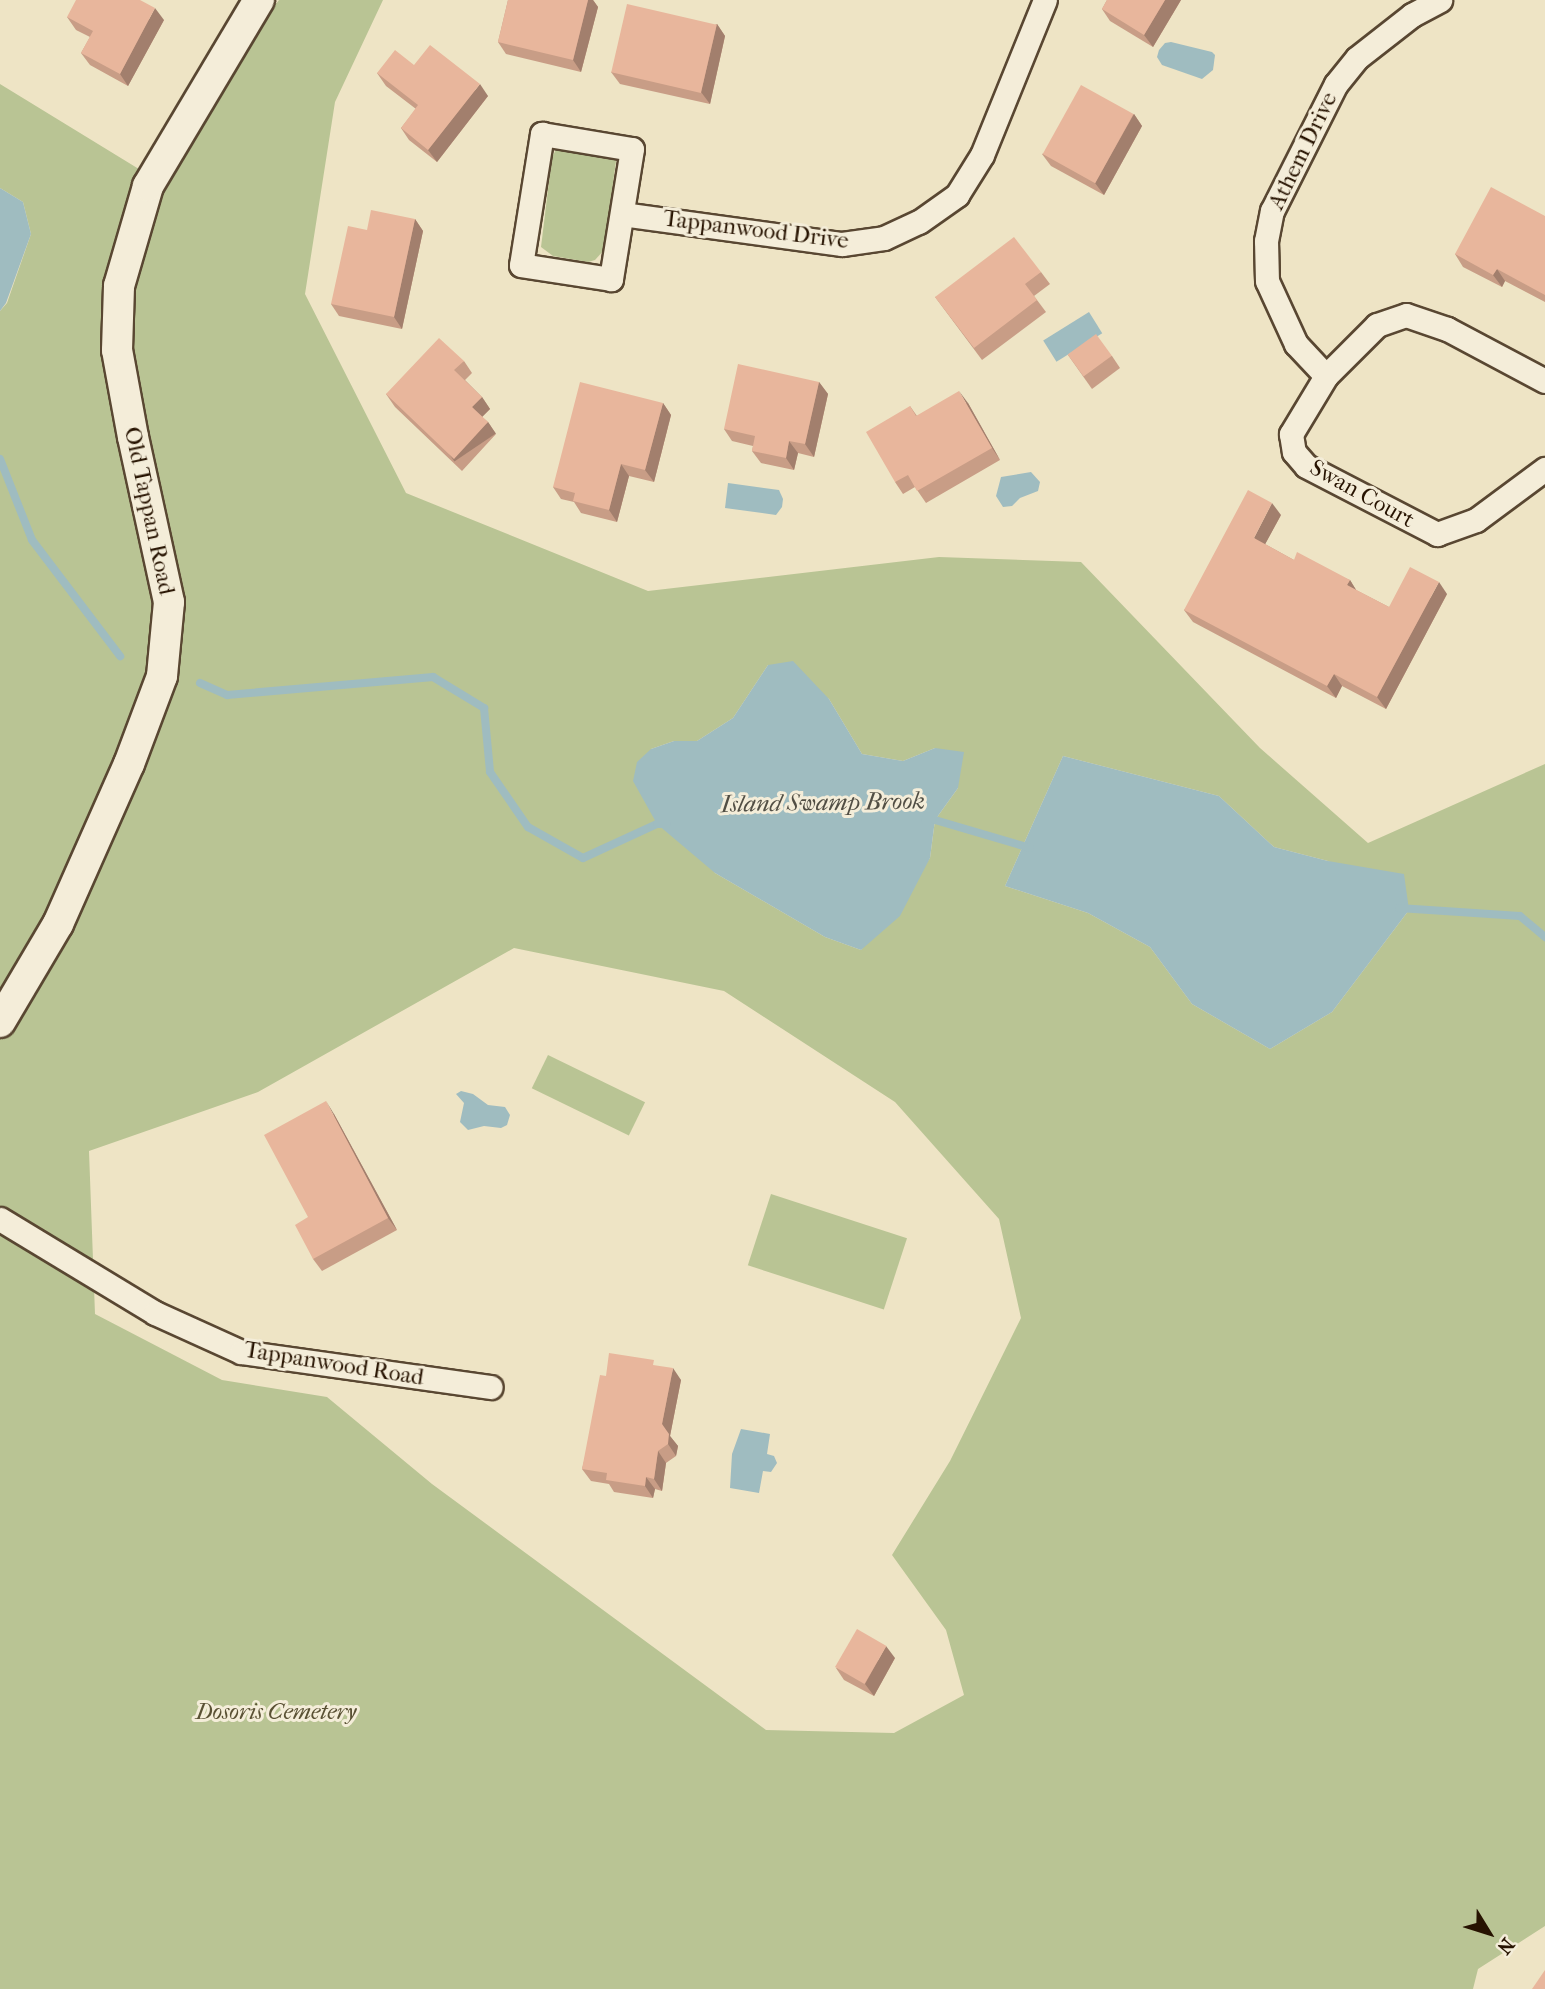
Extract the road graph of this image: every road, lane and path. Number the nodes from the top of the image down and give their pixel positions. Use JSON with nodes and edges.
{"nodes":[{"id":1,"x":259,"y":0,"type":"edge"},
{"id":2,"x":1045,"y":0,"type":"edge"},
{"id":3,"x":1440,"y":0,"type":"edge"},
{"id":4,"x":622,"y":214,"type":"junction"},
{"id":5,"x":1326,"y":376,"type":"junction"},
{"id":6,"x":1545,"y":381,"type":"edge"},
{"id":7,"x":1545,"y":468,"type":"edge"},
{"id":8,"x":0,"y":1021,"type":"edge"},
{"id":9,"x":0,"y":1219,"type":"edge"},
{"id":10,"x":491,"y":1387,"type":"dead end"}],
"edges":[{"from":1,"to":8,"type":"street","name":"Old Tappan Road"},
{"from":2,"to":4,"type":"street","name":"Tappanwood Drive"},
{"from":3,"to":5,"type":"street","name":"Athem Drive"},
{"from":4,"to":4,"type":"street"},
{"from":5,"to":6,"type":"street","name":"Swan Court"},
{"from":5,"to":7,"type":"street","name":"Swan Court"},
{"from":9,"to":10,"type":"street","name":"Tappanwood Road"}]}
